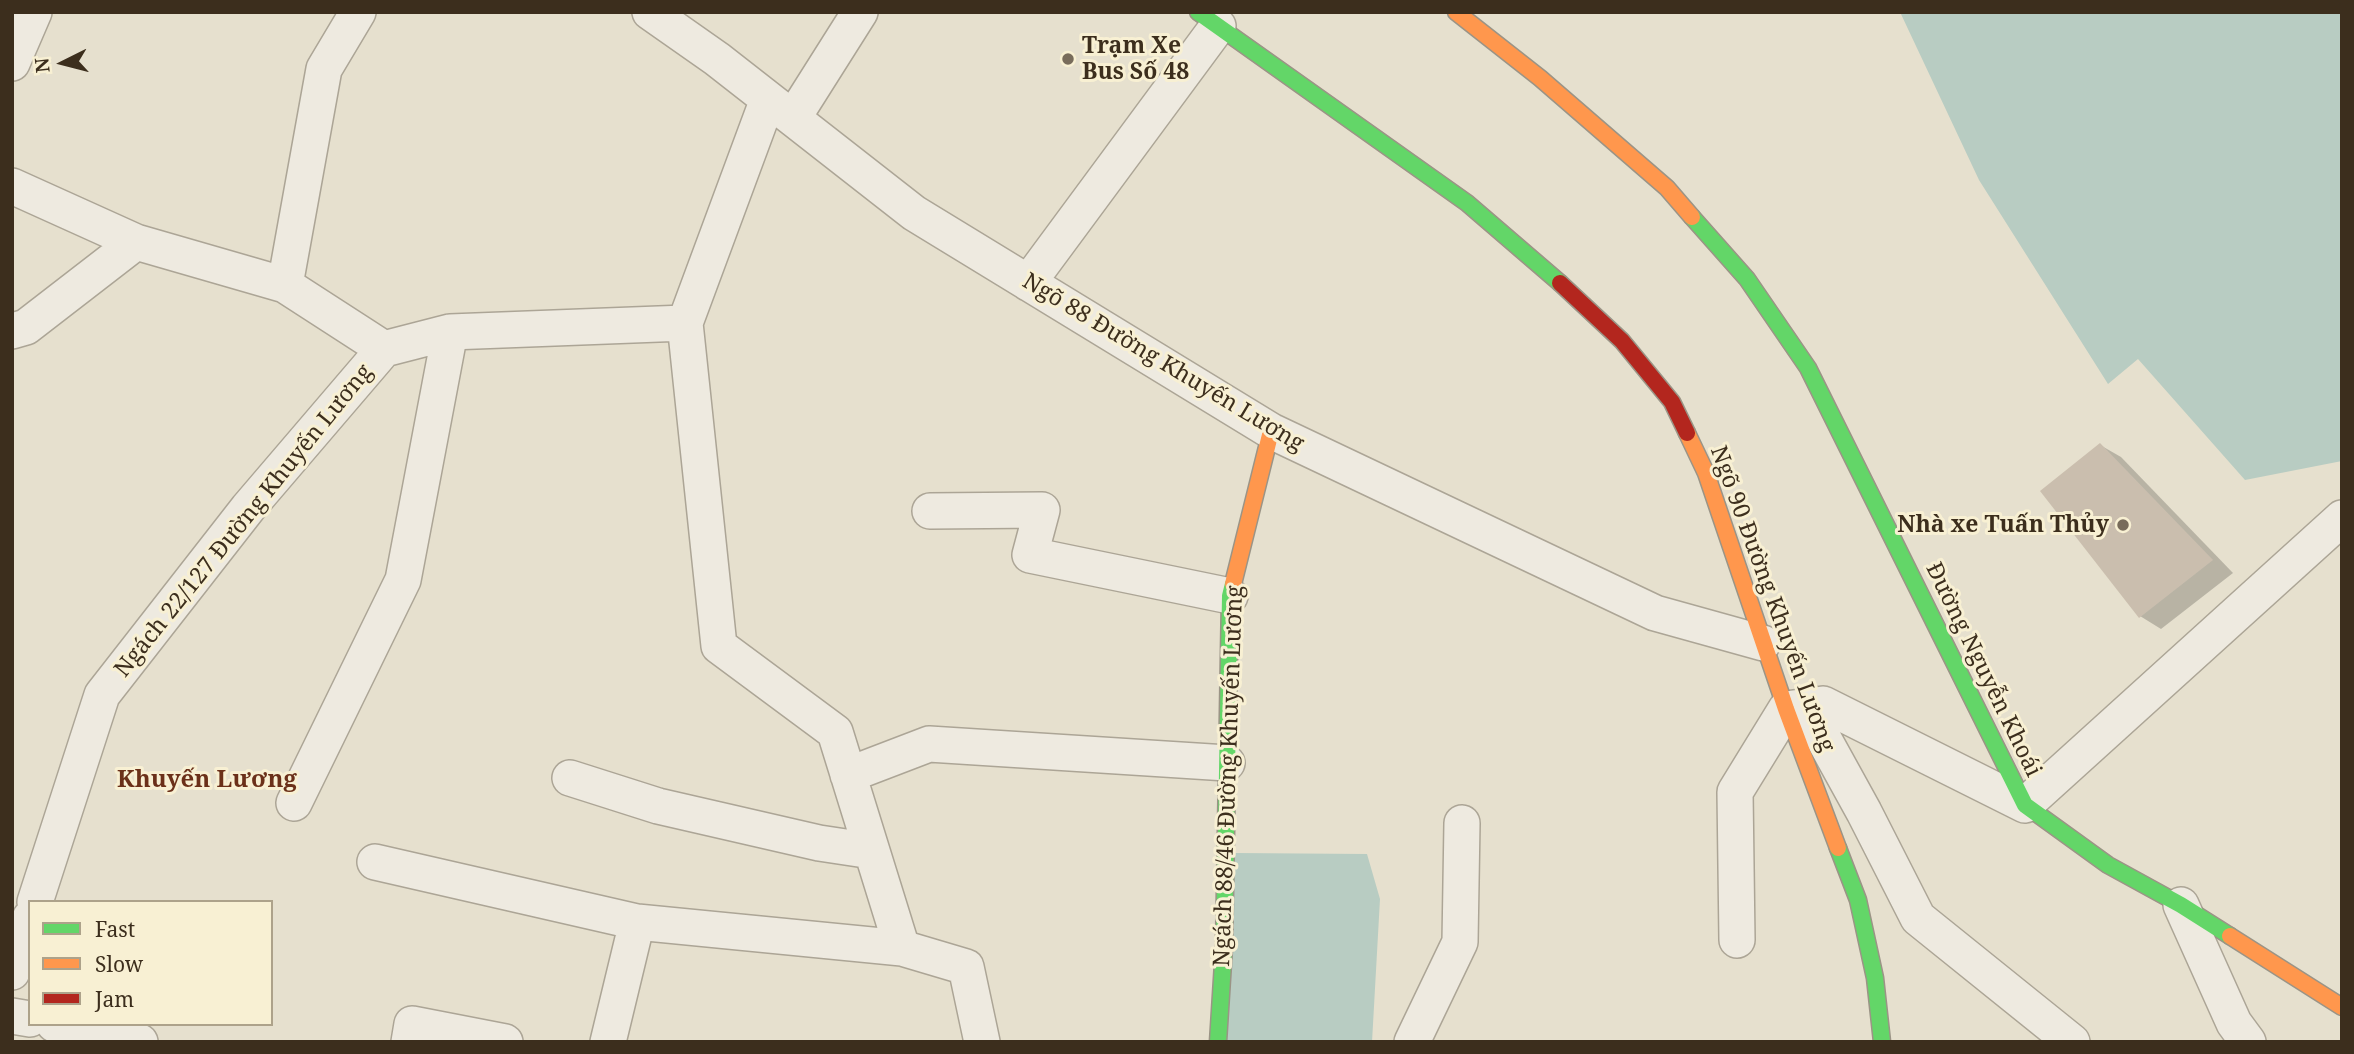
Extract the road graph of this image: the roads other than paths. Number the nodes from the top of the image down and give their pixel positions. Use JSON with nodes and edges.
{"nodes":[{"id":1,"x":34,"y":12,"type":"edge"},
{"id":2,"x":358,"y":12,"type":"edge"},
{"id":3,"x":650,"y":12,"type":"edge"},
{"id":4,"x":860,"y":12,"type":"edge"},
{"id":5,"x":1456,"y":12,"type":"edge"},
{"id":6,"x":1208,"y":19,"type":"edge"},
{"id":7,"x":12,"y":64,"type":"edge"},
{"id":8,"x":781,"y":109,"type":"junction"},
{"id":9,"x":12,"y":186,"type":"edge"},
{"id":10,"x":135,"y":242,"type":"junction"},
{"id":11,"x":1028,"y":283,"type":"junction"},
{"id":12,"x":285,"y":285,"type":"junction"},
{"id":13,"x":685,"y":323,"type":"junction"},
{"id":14,"x":12,"y":331,"type":"edge"},
{"id":15,"x":450,"y":332,"type":"junction"},
{"id":16,"x":384,"y":349,"type":"junction"},
{"id":17,"x":1271,"y":431,"type":"junction"},
{"id":18,"x":930,"y":511,"type":"dead end"},
{"id":19,"x":2342,"y":517,"type":"edge"},
{"id":20,"x":1230,"y":596,"type":"junction"},
{"id":21,"x":1763,"y":643,"type":"junction"},
{"id":22,"x":1786,"y":709,"type":"junction"},
{"id":23,"x":1227,"y":763,"type":"junction"},
{"id":24,"x":848,"y":775,"type":"junction"},
{"id":25,"x":570,"y":778,"type":"dead end"},
{"id":26,"x":294,"y":803,"type":"dead end"},
{"id":27,"x":2025,"y":806,"type":"junction"},
{"id":28,"x":1462,"y":823,"type":"dead end"},
{"id":29,"x":872,"y":851,"type":"junction"},
{"id":30,"x":375,"y":862,"type":"dead end"},
{"id":31,"x":36,"y":900,"type":"edge"},
{"id":32,"x":2181,"y":905,"type":"junction"},
{"id":33,"x":637,"y":922,"type":"junction"},
{"id":34,"x":28,"y":924,"type":"edge"},
{"id":35,"x":1737,"y":940,"type":"dead end"},
{"id":36,"x":901,"y":948,"type":"junction"},
{"id":37,"x":12,"y":972,"type":"edge"},
{"id":38,"x":2342,"y":1007,"type":"edge"},
{"id":39,"x":64,"y":1026,"type":"edge"},
{"id":40,"x":140,"y":1042,"type":"edge"},
{"id":41,"x":409,"y":1042,"type":"edge"},
{"id":42,"x":505,"y":1042,"type":"edge"},
{"id":43,"x":608,"y":1042,"type":"edge"},
{"id":44,"x":982,"y":1042,"type":"edge"},
{"id":45,"x":1218,"y":1042,"type":"edge"},
{"id":46,"x":1412,"y":1042,"type":"edge"},
{"id":47,"x":1882,"y":1042,"type":"edge"},
{"id":48,"x":2072,"y":1042,"type":"edge"},
{"id":49,"x":2248,"y":1042,"type":"edge"}],
"edges":[{"from":1,"to":7,"type":"street"},
{"from":2,"to":12,"type":"street"},
{"from":3,"to":8,"type":"street","name":"Ngõ 88 Đường Khuyến Lương"},
{"from":4,"to":8,"type":"street"},
{"from":5,"to":27,"type":"street","name":"Đường Nguyễn Khoái"},
{"from":6,"to":11,"type":"street"},
{"from":6,"to":21,"type":"street","name":"Ngõ 90 Đường Khuyến Lương"},
{"from":8,"to":11,"type":"street","name":"Ngõ 88 Đường Khuyến Lương"},
{"from":8,"to":13,"type":"street"},
{"from":9,"to":10,"type":"street"},
{"from":10,"to":12,"type":"street"},
{"from":10,"to":14,"type":"street"},
{"from":11,"to":17,"type":"street","name":"Ngõ 88 Đường Khuyến Lương"},
{"from":12,"to":16,"type":"street"},
{"from":13,"to":15,"type":"street","name":"Ngách 22/127 Đường Khuyến Lương"},
{"from":13,"to":24,"type":"street"},
{"from":15,"to":16,"type":"street","name":"Ngách 22/127 Đường Khuyến Lương"},
{"from":15,"to":26,"type":"street"},
{"from":16,"to":31,"type":"street","name":"Ngách 22/127 Đường Khuyến Lương"},
{"from":17,"to":20,"type":"street","name":"Ngách 88/46 Đường Khuyến Lương"},
{"from":17,"to":21,"type":"street","name":"Ngõ 88 Đường Khuyến Lương"},
{"from":18,"to":20,"type":"street"},
{"from":19,"to":27,"type":"street"},
{"from":20,"to":23,"type":"street","name":"Ngách 88/46 Đường Khuyến Lương"},
{"from":21,"to":22,"type":"street","name":"Ngõ 90 Đường Khuyến Lương"},
{"from":22,"to":27,"type":"street"},
{"from":22,"to":35,"type":"street"},
{"from":22,"to":47,"type":"street","name":"Ngõ 90 Đường Khuyến Lương"},
{"from":22,"to":48,"type":"street"},
{"from":23,"to":24,"type":"street"},
{"from":23,"to":45,"type":"street","name":"Ngách 88/46 Đường Khuyến Lương"},
{"from":24,"to":29,"type":"street"},
{"from":25,"to":29,"type":"street"},
{"from":27,"to":32,"type":"street","name":"Đường Nguyễn Khoái"},
{"from":28,"to":46,"type":"street"},
{"from":29,"to":36,"type":"street"},
{"from":30,"to":33,"type":"street"},
{"from":32,"to":38,"type":"street","name":"Đường Nguyễn Khoái"},
{"from":32,"to":49,"type":"street"},
{"from":33,"to":36,"type":"street"},
{"from":33,"to":43,"type":"street"},
{"from":34,"to":37,"type":"street"},
{"from":36,"to":44,"type":"street"},
{"from":39,"to":40,"type":"street"},
{"from":41,"to":42,"type":"street"}]}
